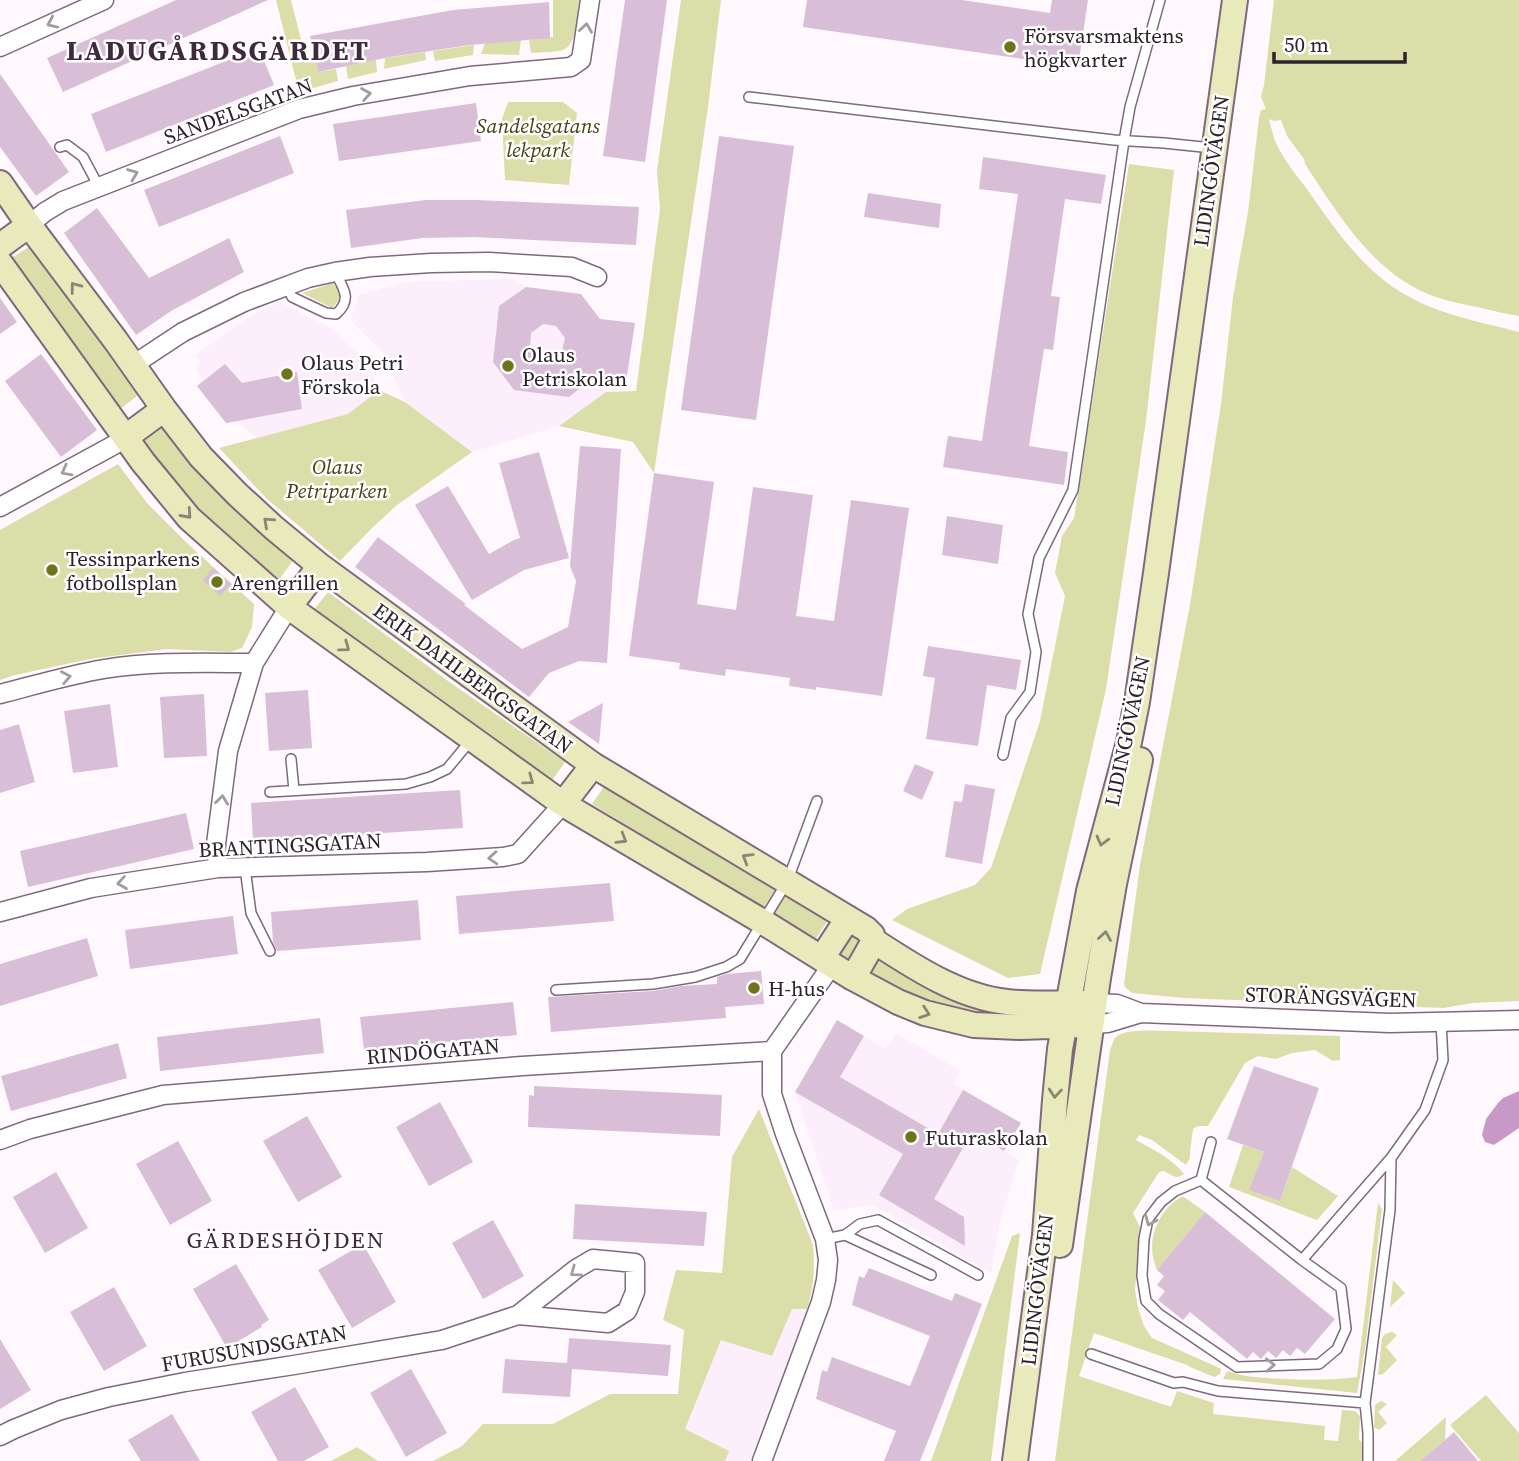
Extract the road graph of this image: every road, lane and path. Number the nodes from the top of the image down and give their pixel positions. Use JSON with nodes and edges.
{"nodes":[{"id":1,"x":104,"y":0,"type":"edge"},
{"id":2,"x":590,"y":0,"type":"edge"},
{"id":3,"x":1160,"y":0,"type":"edge"},
{"id":4,"x":1235,"y":0,"type":"edge"},
{"id":5,"x":1248,"y":0,"type":"edge"},
{"id":6,"x":0,"y":47,"type":"edge"},
{"id":7,"x":749,"y":97,"type":"dead end"},
{"id":8,"x":1124,"y":141,"type":"junction"},
{"id":9,"x":60,"y":147,"type":"dead end"},
{"id":10,"x":1214,"y":148,"type":"junction"},
{"id":11,"x":0,"y":183,"type":"edge"},
{"id":12,"x":99,"y":187,"type":"junction"},
{"id":13,"x":29,"y":225,"type":"junction"},
{"id":14,"x":0,"y":246,"type":"edge"},
{"id":15,"x":0,"y":263,"type":"edge"},
{"id":16,"x":335,"y":272,"type":"junction"},
{"id":17,"x":597,"y":277,"type":"dead end"},
{"id":18,"x":287,"y":286,"type":"junction"},
{"id":19,"x":133,"y":365,"type":"junction"},
{"id":20,"x":164,"y":409,"type":"junction"},
{"id":21,"x":125,"y":437,"type":"junction"},
{"id":22,"x":0,"y":507,"type":"edge"},
{"id":23,"x":320,"y":566,"type":"junction"},
{"id":24,"x":289,"y":607,"type":"junction"},
{"id":25,"x":254,"y":663,"type":"junction"},
{"id":26,"x":0,"y":694,"type":"edge"},
{"id":27,"x":472,"y":738,"type":"junction"},
{"id":28,"x":1003,"y":755,"type":"dead end"},
{"id":29,"x":291,"y":759,"type":"dead end"},
{"id":30,"x":593,"y":765,"type":"junction"},
{"id":31,"x":294,"y":790,"type":"junction"},
{"id":32,"x":270,"y":792,"type":"dead end"},
{"id":33,"x":817,"y":801,"type":"dead end"},
{"id":34,"x":563,"y":804,"type":"junction"},
{"id":35,"x":245,"y":867,"type":"junction"},
{"id":36,"x":218,"y":868,"type":"junction"},
{"id":37,"x":787,"y":882,"type":"junction"},
{"id":38,"x":0,"y":912,"type":"edge"},
{"id":39,"x":848,"y":918,"type":"junction"},
{"id":40,"x":763,"y":922,"type":"junction"},
{"id":41,"x":874,"y":942,"type":"junction"},
{"id":42,"x":270,"y":951,"type":"dead end"},
{"id":43,"x":827,"y":962,"type":"junction"},
{"id":44,"x":853,"y":978,"type":"junction"},
{"id":45,"x":556,"y":990,"type":"dead end"},
{"id":46,"x":1066,"y":1014,"type":"junction"},
{"id":47,"x":1093,"y":1014,"type":"junction"},
{"id":48,"x":1519,"y":1020,"type":"edge"},
{"id":49,"x":1441,"y":1023,"type":"junction"},
{"id":50,"x":772,"y":1051,"type":"junction"},
{"id":51,"x":0,"y":1140,"type":"edge"},
{"id":52,"x":1211,"y":1142,"type":"dead end"},
{"id":53,"x":1391,"y":1158,"type":"junction"},
{"id":54,"x":1201,"y":1180,"type":"junction"},
{"id":55,"x":845,"y":1235,"type":"junction"},
{"id":56,"x":825,"y":1239,"type":"junction"},
{"id":57,"x":1302,"y":1260,"type":"junction"},
{"id":58,"x":932,"y":1275,"type":"dead end"},
{"id":59,"x":978,"y":1275,"type":"dead end"},
{"id":60,"x":518,"y":1315,"type":"junction"},
{"id":61,"x":1091,"y":1354,"type":"dead end"},
{"id":62,"x":1365,"y":1402,"type":"junction"},
{"id":63,"x":0,"y":1436,"type":"edge"},
{"id":64,"x":762,"y":1461,"type":"edge"},
{"id":65,"x":1015,"y":1461,"type":"edge"},
{"id":66,"x":1031,"y":1461,"type":"edge"},
{"id":67,"x":1368,"y":1461,"type":"edge"}],
"edges":[{"from":1,"to":6,"type":"street","one_way":true},
{"from":12,"to":2,"type":"street","name":"SANDELSGATAN","one_way":true},
{"from":3,"to":8,"type":"lane"},
{"from":4,"to":10,"type":"street","name":"LIDINGÖVÄGEN"},
{"from":47,"to":5,"type":"street","name":"LIDINGÖVÄGEN","one_way":true},
{"from":7,"to":8,"type":"lane"},
{"from":8,"to":10,"type":"lane"},
{"from":8,"to":28,"type":"lane"},
{"from":9,"to":12,"type":"lane"},
{"from":10,"to":46,"type":"street","name":"LIDINGÖVÄGEN","one_way":true},
{"from":11,"to":13,"type":"street","name":"ERIK DAHLBERGSGATAN"},
{"from":12,"to":13,"type":"street","name":"SANDELSGATAN"},
{"from":13,"to":14,"type":"street"},
{"from":19,"to":13,"type":"street","name":"ERIK DAHLBERGSGATAN","one_way":true},
{"from":15,"to":21,"type":"street"},
{"from":16,"to":17,"type":"street"},
{"from":16,"to":18,"type":"street"},
{"from":16,"to":18,"type":"lane"},
{"from":18,"to":19,"type":"street"},
{"from":19,"to":20,"type":"street","name":"ERIK DAHLBERGSGATAN"},
{"from":20,"to":21,"type":"street"},
{"from":23,"to":20,"type":"street","name":"ERIK DAHLBERGSGATAN","one_way":true},
{"from":21,"to":22,"type":"street","one_way":true},
{"from":21,"to":24,"type":"street","one_way":true},
{"from":23,"to":24,"type":"street"},
{"from":23,"to":30,"type":"street","name":"ERIK DAHLBERGSGATAN"},
{"from":24,"to":25,"type":"street"},
{"from":24,"to":27,"type":"street","one_way":true},
{"from":26,"to":25,"type":"street","one_way":true},
{"from":36,"to":25,"type":"street","one_way":true},
{"from":27,"to":31,"type":"lane"},
{"from":27,"to":34,"type":"street","one_way":true},
{"from":29,"to":31,"type":"lane"},
{"from":30,"to":34,"type":"street"},
{"from":37,"to":30,"type":"street","name":"ERIK DAHLBERGSGATAN","one_way":true},
{"from":31,"to":32,"type":"lane"},
{"from":33,"to":37,"type":"lane"},
{"from":34,"to":35,"type":"street","name":"BRANTINGSGATAN","one_way":true},
{"from":34,"to":40,"type":"street","one_way":true},
{"from":35,"to":36,"type":"street","name":"BRANTINGSGATAN"},
{"from":35,"to":42,"type":"lane"},
{"from":36,"to":38,"type":"street","name":"BRANTINGSGATAN","one_way":true},
{"from":37,"to":39,"type":"street","name":"ERIK DAHLBERGSGATAN"},
{"from":37,"to":40,"type":"lane"},
{"from":39,"to":41,"type":"street","name":"ERIK DAHLBERGSGATAN"},
{"from":39,"to":43,"type":"street"},
{"from":40,"to":43,"type":"street"},
{"from":40,"to":45,"type":"lane"},
{"from":41,"to":44,"type":"street"},
{"from":41,"to":46,"type":"street","name":"ERIK DAHLBERGSGATAN"},
{"from":43,"to":44,"type":"street"},
{"from":43,"to":50,"type":"street"},
{"from":44,"to":46,"type":"street","one_way":true},
{"from":46,"to":47,"type":"street"},
{"from":46,"to":65,"type":"street","name":"LIDINGÖVÄGEN","one_way":true},
{"from":47,"to":49,"type":"street","name":"STORÄNGSVÄGEN"},
{"from":47,"to":66,"type":"street","name":"LIDINGÖVÄGEN"},
{"from":48,"to":49,"type":"street","name":"STORÄNGSVÄGEN"},
{"from":49,"to":53,"type":"lane"},
{"from":50,"to":51,"type":"street","name":"RINDÖGATAN"},
{"from":50,"to":56,"type":"street"},
{"from":52,"to":54,"type":"lane"},
{"from":53,"to":57,"type":"lane"},
{"from":53,"to":62,"type":"lane"},
{"from":54,"to":57,"type":"lane"},
{"from":54,"to":57,"type":"lane","one_way":true},
{"from":55,"to":56,"type":"lane"},
{"from":55,"to":58,"type":"lane"},
{"from":55,"to":59,"type":"lane"},
{"from":56,"to":64,"type":"street"},
{"from":60,"to":60,"type":"street","name":"FURUSUNDSGATAN","one_way":true},
{"from":60,"to":63,"type":"street","name":"FURUSUNDSGATAN"},
{"from":61,"to":62,"type":"lane"},
{"from":62,"to":67,"type":"lane"}]}
